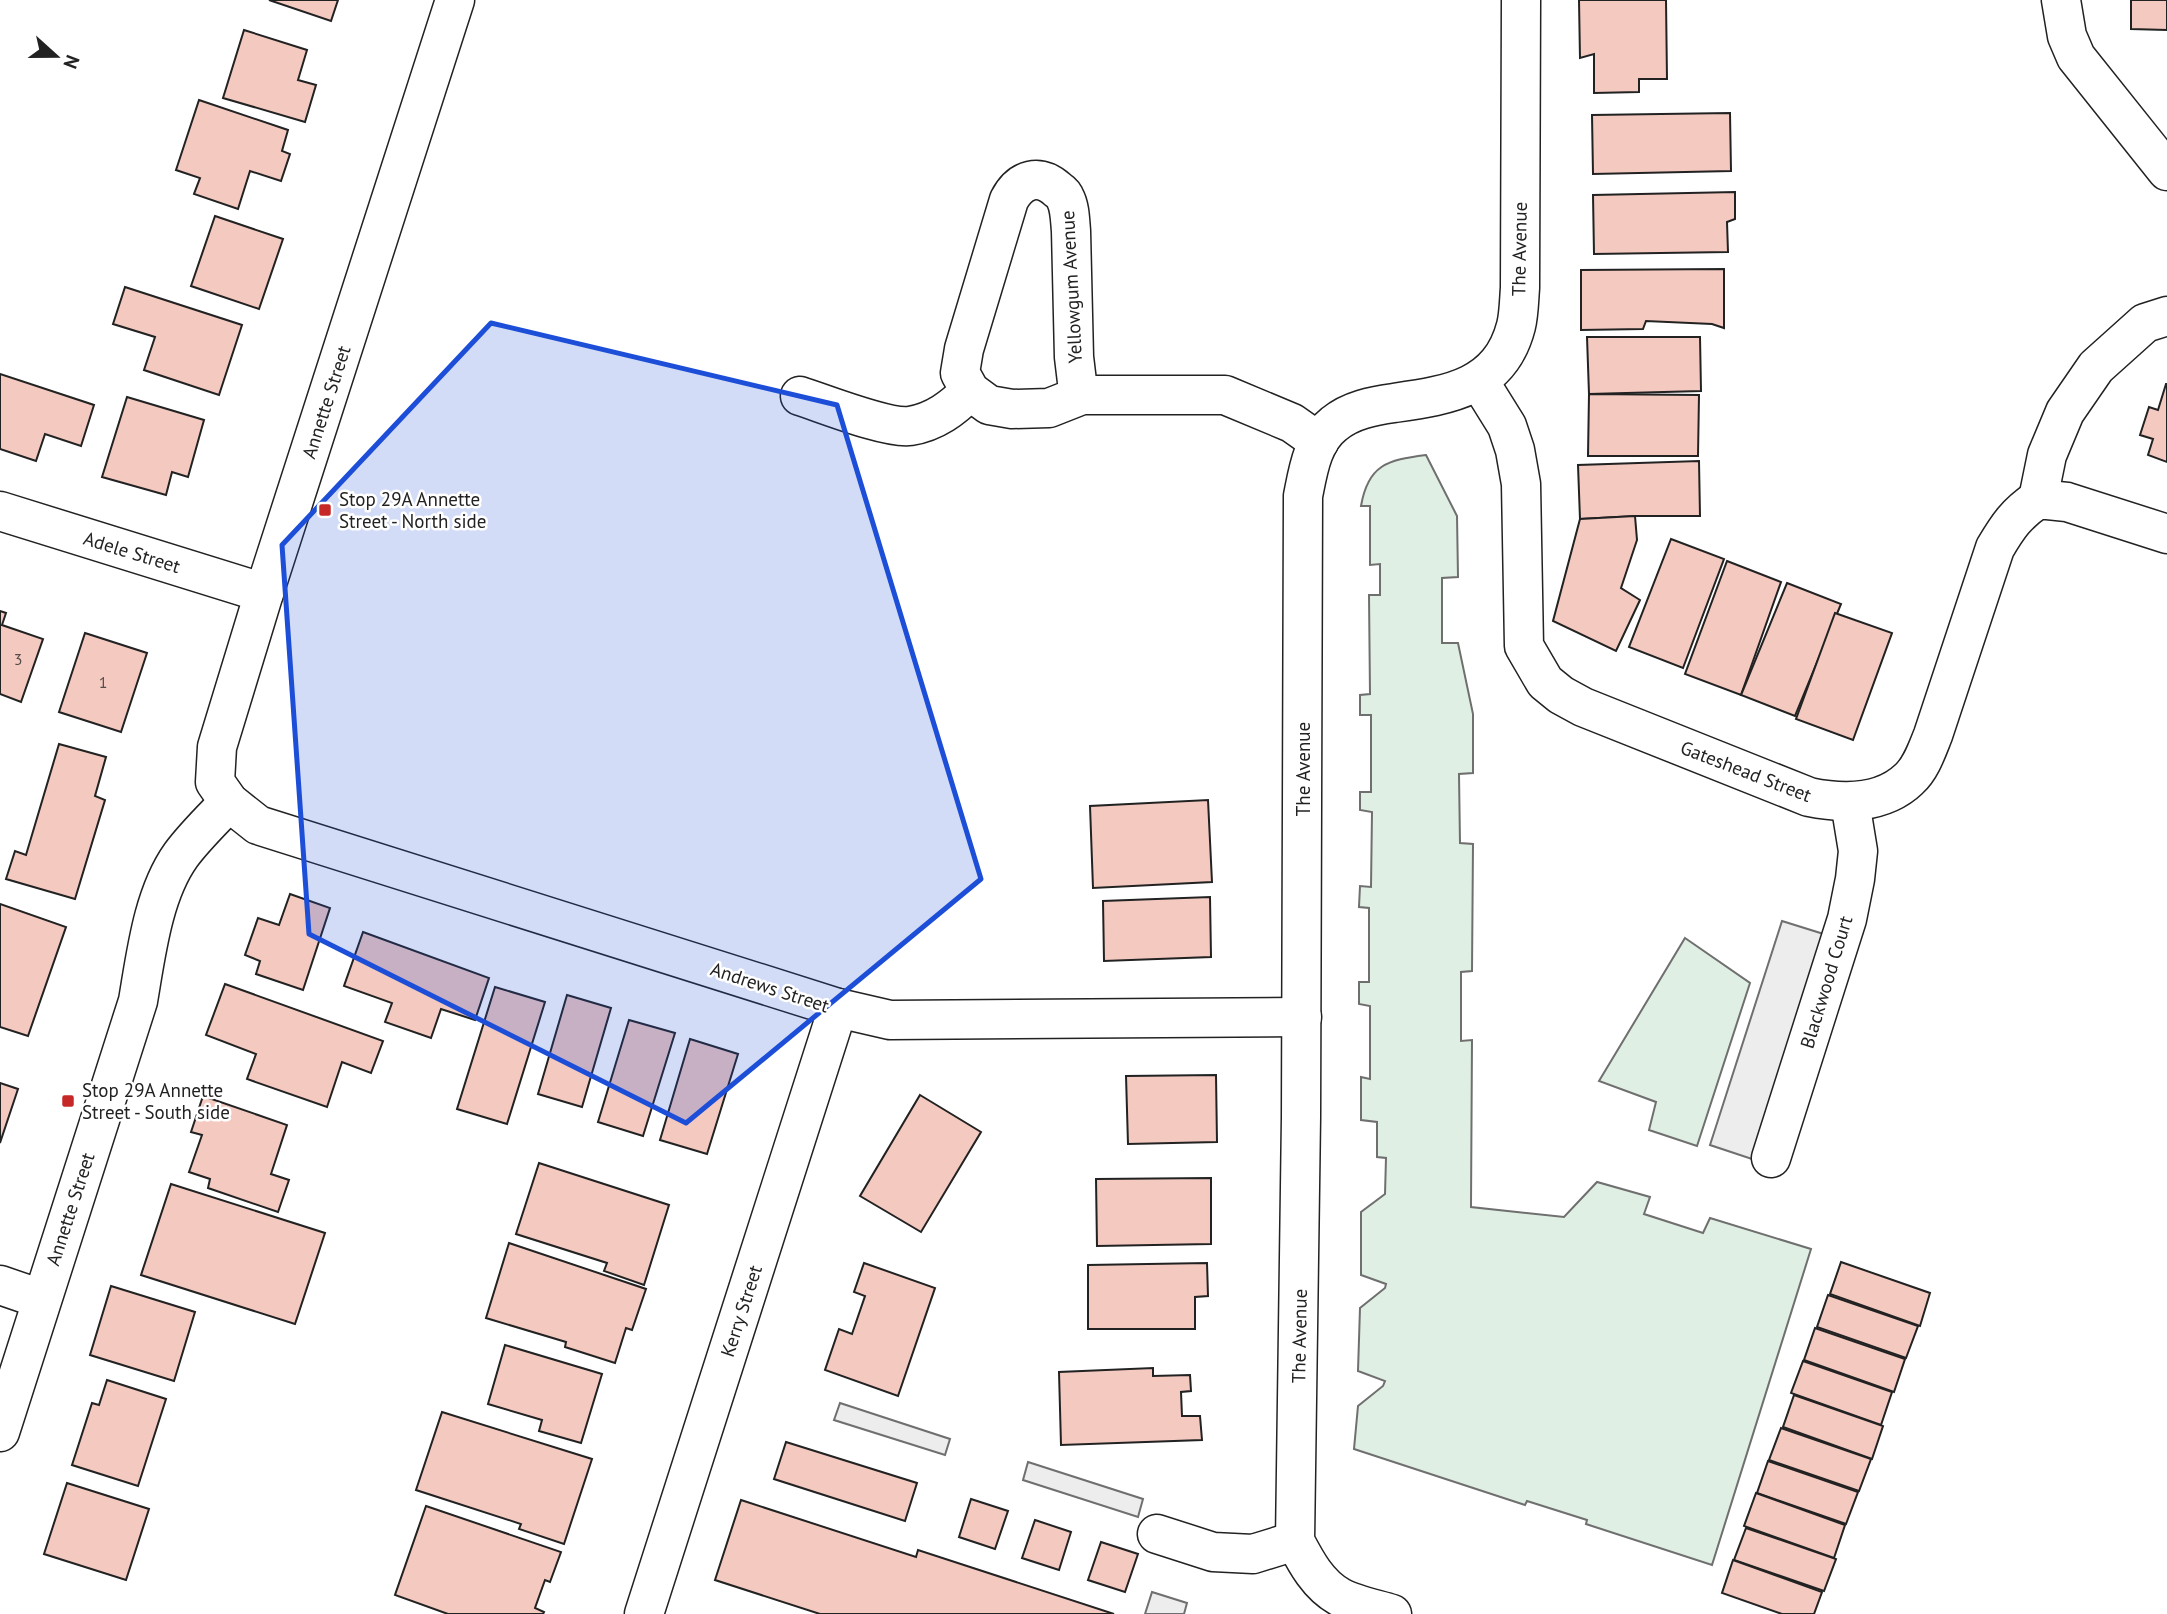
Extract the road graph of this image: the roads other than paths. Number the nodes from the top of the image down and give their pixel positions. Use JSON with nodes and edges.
{"nodes":[{"id":1,"x":455,"y":0,"type":"edge"},
{"id":2,"x":1521,"y":0,"type":"edge"},
{"id":3,"x":2061,"y":0,"type":"edge"},
{"id":4,"x":2167,"y":171,"type":"edge"},
{"id":5,"x":2167,"y":316,"type":"edge"},
{"id":6,"x":1479,"y":381,"type":"junction"},
{"id":7,"x":970,"y":391,"type":"junction"},
{"id":8,"x":1082,"y":395,"type":"junction"},
{"id":9,"x":800,"y":396,"type":"dead end"},
{"id":10,"x":1319,"y":442,"type":"junction"},
{"id":11,"x":2038,"y":499,"type":"junction"},
{"id":12,"x":0,"y":511,"type":"edge"},
{"id":13,"x":2167,"y":534,"type":"edge"},
{"id":14,"x":264,"y":593,"type":"junction"},
{"id":15,"x":1850,"y":802,"type":"junction"},
{"id":16,"x":244,"y":814,"type":"junction"},
{"id":17,"x":838,"y":1008,"type":"junction"},
{"id":18,"x":1302,"y":1017,"type":"junction"},
{"id":19,"x":1771,"y":1158,"type":"dead end"},
{"id":20,"x":0,"y":1285,"type":"edge"},
{"id":21,"x":41,"y":1298,"type":"junction"},
{"id":22,"x":0,"y":1432,"type":"edge"},
{"id":23,"x":1157,"y":1534,"type":"dead end"},
{"id":24,"x":1295,"y":1541,"type":"junction"},
{"id":25,"x":644,"y":1614,"type":"edge"},
{"id":26,"x":1392,"y":1614,"type":"edge"}],
"edges":[{"from":1,"to":14,"type":"street","name":"Annette Street"},
{"from":2,"to":6,"type":"street","name":"The Avenue"},
{"from":3,"to":4,"type":"street"},
{"from":5,"to":11,"type":"street"},
{"from":6,"to":10,"type":"street","name":"The Avenue"},
{"from":6,"to":15,"type":"street","name":"Gateshead Street"},
{"from":7,"to":8,"type":"street"},
{"from":7,"to":8,"type":"street","name":"Yellowgum Avenue"},
{"from":7,"to":9,"type":"street"},
{"from":8,"to":10,"type":"street"},
{"from":10,"to":18,"type":"street","name":"The Avenue"},
{"from":11,"to":13,"type":"street"},
{"from":11,"to":15,"type":"street","name":"Gateshead Street"},
{"from":12,"to":14,"type":"street","name":"Adele Street"},
{"from":14,"to":16,"type":"street","name":"Annette Street"},
{"from":15,"to":19,"type":"street","name":"Blackwood Court"},
{"from":16,"to":17,"type":"street","name":"Andrews Street"},
{"from":16,"to":21,"type":"street","name":"Annette Street"},
{"from":17,"to":18,"type":"street","name":"Andrews Street"},
{"from":17,"to":25,"type":"street","name":"Kerry Street"},
{"from":18,"to":24,"type":"street","name":"The Avenue"},
{"from":20,"to":21,"type":"street"},
{"from":21,"to":22,"type":"street","name":"Annette Street"},
{"from":23,"to":24,"type":"street"},
{"from":24,"to":26,"type":"street"}]}
